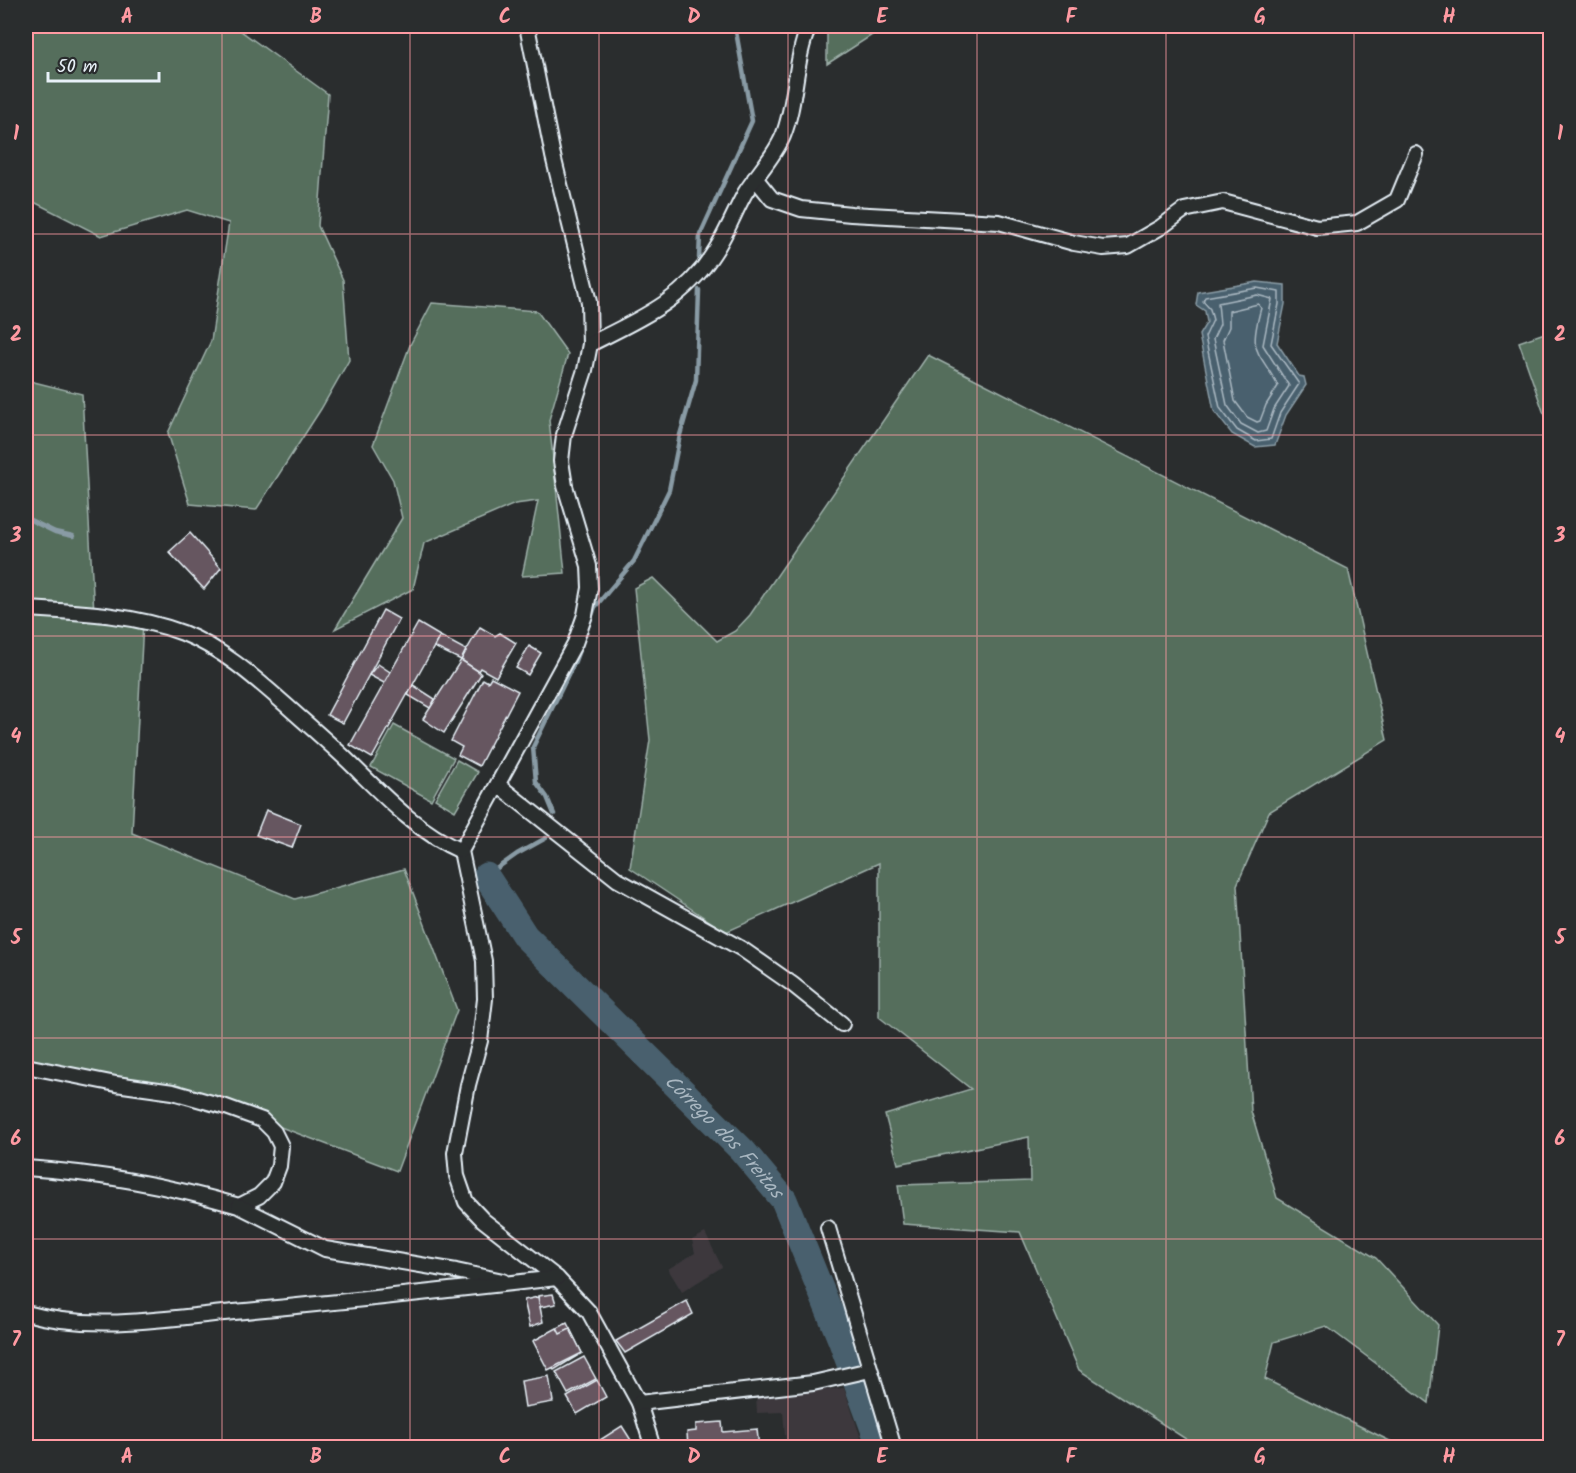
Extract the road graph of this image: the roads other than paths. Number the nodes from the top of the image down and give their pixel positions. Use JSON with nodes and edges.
{"nodes":[{"id":1,"x":809,"y":26,"type":"edge"},
{"id":2,"x":531,"y":28,"type":"edge"},
{"id":3,"x":1416,"y":154,"type":"dead end"},
{"id":4,"x":755,"y":178,"type":"junction"},
{"id":5,"x":590,"y":344,"type":"junction"},
{"id":6,"x":26,"y":609,"type":"edge"},
{"id":7,"x":498,"y":785,"type":"junction"},
{"id":8,"x":461,"y":851,"type":"junction"},
{"id":9,"x":842,"y":1024,"type":"dead end"},
{"id":10,"x":26,"y":1066,"type":"edge"},
{"id":11,"x":26,"y":1168,"type":"edge"},
{"id":12,"x":239,"y":1206,"type":"junction"},
{"id":13,"x":828,"y":1228,"type":"dead end"},
{"id":14,"x":557,"y":1278,"type":"junction"},
{"id":15,"x":512,"y":1283,"type":"junction"},
{"id":16,"x":26,"y":1312,"type":"edge"},
{"id":17,"x":867,"y":1371,"type":"junction"},
{"id":18,"x":639,"y":1403,"type":"junction"},
{"id":19,"x":653,"y":1448,"type":"edge"},
{"id":20,"x":894,"y":1448,"type":"edge"}],
"edges":[{"from":1,"to":4,"type":"street"},
{"from":2,"to":5,"type":"street"},
{"from":3,"to":4,"type":"street"},
{"from":4,"to":5,"type":"street"},
{"from":5,"to":7,"type":"street"},
{"from":6,"to":8,"type":"street"},
{"from":7,"to":8,"type":"street"},
{"from":7,"to":9,"type":"street"},
{"from":8,"to":14,"type":"street"},
{"from":10,"to":12,"type":"street"},
{"from":11,"to":12,"type":"street"},
{"from":12,"to":15,"type":"street"},
{"from":13,"to":17,"type":"street"},
{"from":14,"to":15,"type":"street"},
{"from":14,"to":18,"type":"street"},
{"from":15,"to":16,"type":"street"},
{"from":17,"to":18,"type":"street"},
{"from":17,"to":20,"type":"street"},
{"from":18,"to":19,"type":"street"}]}
